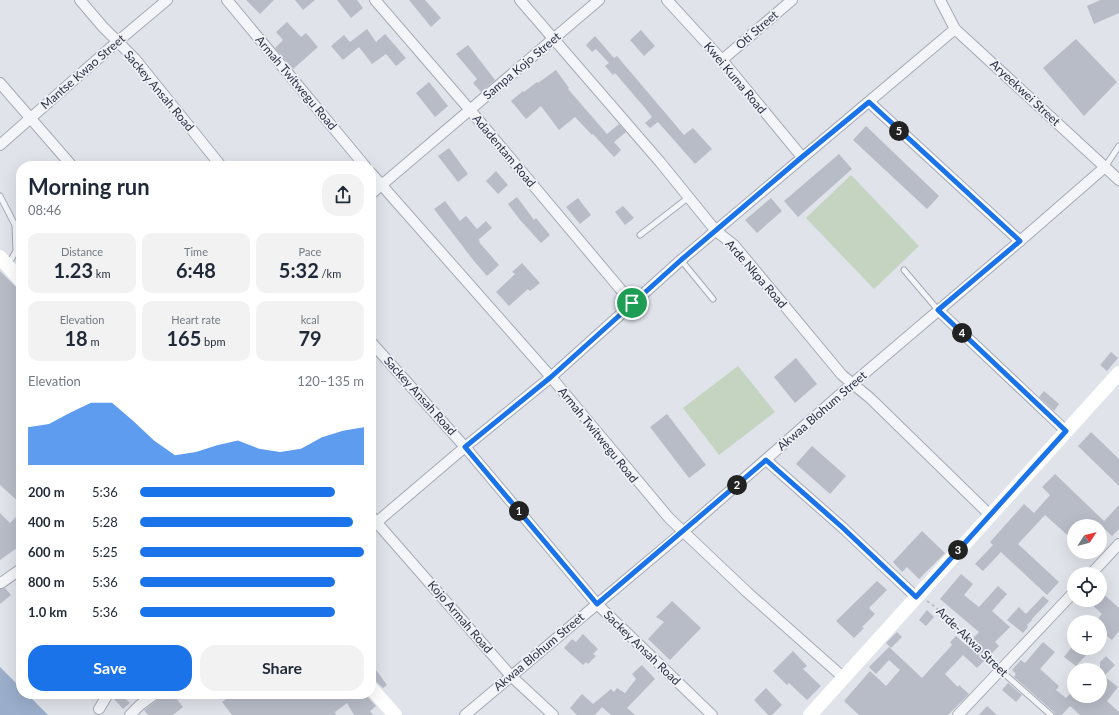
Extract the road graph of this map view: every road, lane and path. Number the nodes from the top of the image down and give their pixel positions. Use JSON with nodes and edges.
{"nodes":[{"id":1,"x":80,"y":0,"type":"edge"},
{"id":2,"x":168,"y":0,"type":"edge"},
{"id":3,"x":227,"y":0,"type":"edge"},
{"id":4,"x":375,"y":0,"type":"edge"},
{"id":5,"x":520,"y":0,"type":"edge"},
{"id":6,"x":599,"y":0,"type":"edge"},
{"id":7,"x":667,"y":0,"type":"edge"},
{"id":8,"x":792,"y":0,"type":"edge"},
{"id":9,"x":940,"y":0,"type":"edge"},
{"id":10,"x":955,"y":29,"type":"junction"},
{"id":11,"x":554,"y":40,"type":"junction"},
{"id":12,"x":117,"y":42,"type":"junction"},
{"id":13,"x":722,"y":60,"type":"junction"},
{"id":14,"x":0,"y":83,"type":"edge"},
{"id":15,"x":869,"y":102,"type":"junction"},
{"id":16,"x":470,"y":110,"type":"junction"},
{"id":17,"x":30,"y":118,"type":"junction"},
{"id":18,"x":0,"y":144,"type":"edge"},
{"id":19,"x":1119,"y":146,"type":"edge"},
{"id":20,"x":802,"y":157,"type":"junction"},
{"id":21,"x":68,"y":161,"type":"edge"},
{"id":22,"x":217,"y":161,"type":"edge"},
{"id":23,"x":361,"y":161,"type":"edge"},
{"id":24,"x":1105,"y":167,"type":"junction"},
{"id":25,"x":376,"y":179,"type":"edge"},
{"id":26,"x":1119,"y":180,"type":"edge"},
{"id":27,"x":381,"y":185,"type":"junction"},
{"id":28,"x":376,"y":190,"type":"edge"},
{"id":29,"x":0,"y":196,"type":"edge"},
{"id":30,"x":689,"y":197,"type":"junction"},
{"id":31,"x":716,"y":231,"type":"junction"},
{"id":32,"x":640,"y":235,"type":"dead end"},
{"id":33,"x":1020,"y":241,"type":"junction"},
{"id":34,"x":681,"y":260,"type":"junction"},
{"id":35,"x":4,"y":261,"type":"edge"},
{"id":36,"x":904,"y":270,"type":"dead end"},
{"id":37,"x":16,"y":275,"type":"edge"},
{"id":38,"x":713,"y":299,"type":"dead end"},
{"id":39,"x":632,"y":303,"type":"junction"},
{"id":40,"x":938,"y":310,"type":"junction"},
{"id":41,"x":376,"y":348,"type":"edge"},
{"id":42,"x":1119,"y":373,"type":"edge"},
{"id":43,"x":551,"y":377,"type":"junction"},
{"id":44,"x":852,"y":384,"type":"junction"},
{"id":45,"x":1066,"y":431,"type":"junction"},
{"id":46,"x":465,"y":447,"type":"junction"},
{"id":47,"x":766,"y":460,"type":"junction"},
{"id":48,"x":990,"y":515,"type":"junction"},
{"id":49,"x":376,"y":520,"type":"edge"},
{"id":50,"x":376,"y":525,"type":"edge"},
{"id":51,"x":683,"y":532,"type":"junction"},
{"id":52,"x":1119,"y":544,"type":"edge"},
{"id":53,"x":1098,"y":567,"type":"edge"},
{"id":54,"x":16,"y":572,"type":"edge"},
{"id":55,"x":1,"y":583,"type":"dead end"},
{"id":56,"x":916,"y":597,"type":"junction"},
{"id":57,"x":1067,"y":599,"type":"edge"},
{"id":58,"x":597,"y":604,"type":"junction"},
{"id":59,"x":1000,"y":670,"type":"junction"},
{"id":60,"x":511,"y":676,"type":"junction"},
{"id":61,"x":844,"y":678,"type":"junction"},
{"id":62,"x":376,"y":694,"type":"edge"},
{"id":63,"x":105,"y":699,"type":"edge"},
{"id":64,"x":148,"y":699,"type":"edge"},
{"id":65,"x":99,"y":709,"type":"dead end"},
{"id":66,"x":130,"y":715,"type":"edge"},
{"id":67,"x":395,"y":715,"type":"edge"},
{"id":68,"x":465,"y":715,"type":"edge"},
{"id":69,"x":553,"y":715,"type":"edge"},
{"id":70,"x":712,"y":715,"type":"edge"},
{"id":71,"x":810,"y":715,"type":"edge"},
{"id":72,"x":958,"y":715,"type":"edge"},
{"id":73,"x":1051,"y":715,"type":"edge"}],
"edges":[{"from":1,"to":12,"type":"street","name":"Sackey Ansah Road"},
{"from":2,"to":12,"type":"street","name":"Mantse Kwao Street"},
{"from":3,"to":23,"type":"street","name":"Armah Twitwegu Road"},
{"from":4,"to":16,"type":"street","name":"Adadentam Road"},
{"from":5,"to":11,"type":"street","name":"Arde Nkpa Road"},
{"from":6,"to":11,"type":"street","name":"Sampa Kojo Street"},
{"from":7,"to":13,"type":"street","name":"Kwei Kuma Road"},
{"from":8,"to":13,"type":"street","name":"Oti Street"},
{"from":9,"to":10,"type":"street","name":"Aryeekwei Street"},
{"from":10,"to":15,"type":"street"},
{"from":10,"to":24,"type":"street","name":"Aryeekwei Street"},
{"from":11,"to":16,"type":"street","name":"Sampa Kojo Street"},
{"from":11,"to":30,"type":"street","name":"Arde Nkpa Road"},
{"from":12,"to":17,"type":"street","name":"Mantse Kwao Street"},
{"from":12,"to":22,"type":"street","name":"Sackey Ansah Road"},
{"from":13,"to":20,"type":"street","name":"Kwei Kuma Road"},
{"from":14,"to":17,"type":"street"},
{"from":15,"to":20,"type":"street"},
{"from":15,"to":33,"type":"street"},
{"from":16,"to":27,"type":"street","name":"Sampa Kojo Street"},
{"from":16,"to":39,"type":"street","name":"Adadentam Road"},
{"from":17,"to":18,"type":"street","name":"Mantse Kwao Street"},
{"from":17,"to":21,"type":"street"},
{"from":19,"to":24,"type":"lane"},
{"from":20,"to":31,"type":"street"},
{"from":24,"to":26,"type":"street","name":"Aryeekwei Street"},
{"from":24,"to":33,"type":"street","name":"Akwaa Blohum Street"},
{"from":25,"to":27,"type":"street","name":"Armah Twitwegu Road"},
{"from":27,"to":28,"type":"street","name":"Sampa Kojo Street"},
{"from":27,"to":43,"type":"street","name":"Armah Twitwegu Road"},
{"from":29,"to":35,"type":"lane"},
{"from":30,"to":31,"type":"street","name":"Arde Nkpa Road"},
{"from":30,"to":32,"type":"lane"},
{"from":31,"to":34,"type":"street"},
{"from":31,"to":44,"type":"street","name":"Arde Nkpa Road"},
{"from":33,"to":40,"type":"street","name":"Akwaa Blohum Street"},
{"from":34,"to":38,"type":"lane"},
{"from":34,"to":39,"type":"street"},
{"from":35,"to":37,"type":"main road"},
{"from":36,"to":40,"type":"lane"},
{"from":39,"to":43,"type":"street"},
{"from":40,"to":44,"type":"street","name":"Akwaa Blohum Street"},
{"from":40,"to":45,"type":"street"},
{"from":41,"to":46,"type":"street","name":"Sackey Ansah Road"},
{"from":42,"to":45,"type":"main road"},
{"from":43,"to":46,"type":"street"},
{"from":43,"to":51,"type":"street","name":"Armah Twitwegu Road"},
{"from":44,"to":47,"type":"street","name":"Akwaa Blohum Street"},
{"from":44,"to":48,"type":"street","name":"Arde Nkpa Road"},
{"from":45,"to":48,"type":"main road"},
{"from":46,"to":49,"type":"street"},
{"from":46,"to":58,"type":"street","name":"Sackey Ansah Road"},
{"from":47,"to":51,"type":"street","name":"Akwaa Blohum Street"},
{"from":47,"to":56,"type":"street"},
{"from":48,"to":56,"type":"main road"},
{"from":50,"to":60,"type":"street","name":"Kojo Armah Road"},
{"from":51,"to":58,"type":"street","name":"Akwaa Blohum Street"},
{"from":51,"to":61,"type":"street","name":"Armah Twitwegu Road"},
{"from":52,"to":53,"type":"street"},
{"from":54,"to":55,"type":"street"},
{"from":56,"to":59,"type":"path","name":"Arde-Akwa Street"},
{"from":56,"to":61,"type":"main road"},
{"from":57,"to":59,"type":"street"},
{"from":58,"to":60,"type":"street","name":"Akwaa Blohum Street"},
{"from":58,"to":70,"type":"street","name":"Sackey Ansah Road"},
{"from":59,"to":72,"type":"street"},
{"from":59,"to":73,"type":"lane","name":"Arde-Akwa Street"},
{"from":60,"to":68,"type":"street","name":"Akwaa Blohum Street"},
{"from":60,"to":69,"type":"street","name":"Kojo Armah Road"},
{"from":61,"to":71,"type":"main road"},
{"from":62,"to":67,"type":"main road"},
{"from":63,"to":65,"type":"street"},
{"from":64,"to":66,"type":"street"}]}
